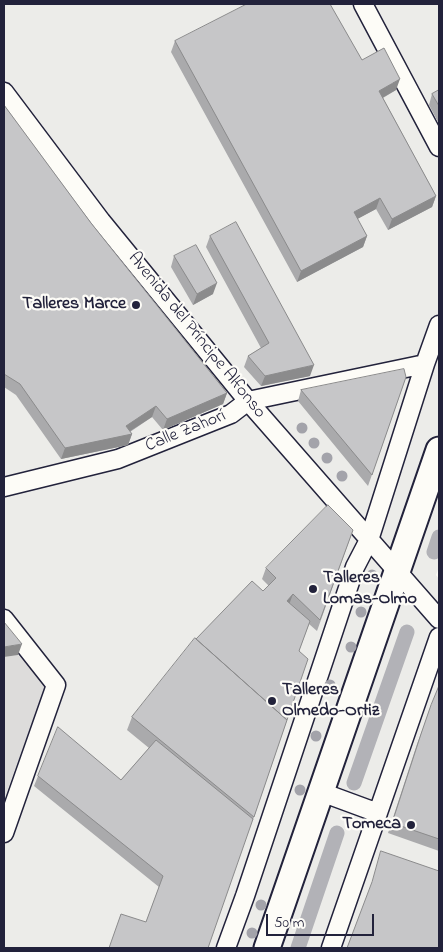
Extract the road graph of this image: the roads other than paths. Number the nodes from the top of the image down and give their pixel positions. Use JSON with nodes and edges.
{"nodes":[{"id":1,"x":363,"y":4,"type":"edge"},
{"id":2,"x":4,"y":92,"type":"edge"},
{"id":3,"x":439,"y":147,"type":"edge"},
{"id":4,"x":439,"y":325,"type":"edge"},
{"id":5,"x":425,"y":364,"type":"junction"},
{"id":6,"x":248,"y":401,"type":"junction"},
{"id":7,"x":439,"y":450,"type":"edge"},
{"id":8,"x":4,"y":487,"type":"edge"},
{"id":9,"x":369,"y":540,"type":"junction"},
{"id":10,"x":398,"y":571,"type":"junction"},
{"id":11,"x":4,"y":618,"type":"edge"},
{"id":12,"x":439,"y":619,"type":"edge"},
{"id":13,"x":439,"y":637,"type":"edge"},
{"id":14,"x":321,"y":792,"type":"junction"},
{"id":15,"x":378,"y":813,"type":"junction"},
{"id":16,"x":4,"y":833,"type":"edge"},
{"id":17,"x":226,"y":948,"type":"edge"},
{"id":18,"x":267,"y":948,"type":"edge"},
{"id":19,"x":332,"y":948,"type":"edge"}],
"edges":[{"from":1,"to":3,"type":"street"},
{"from":2,"to":6,"type":"street","name":"Avenida del Príncipe Alfonso"},
{"from":4,"to":5,"type":"street"},
{"from":5,"to":6,"type":"street","name":"Calle Zahorí"},
{"from":5,"to":9,"type":"street"},
{"from":6,"to":8,"type":"street","name":"Calle Zahorí"},
{"from":6,"to":9,"type":"street","name":"Avenida del Príncipe Alfonso"},
{"from":7,"to":10,"type":"highway"},
{"from":9,"to":10,"type":"street","name":"Avenida del Príncipe Alfonso"},
{"from":9,"to":17,"type":"street"},
{"from":10,"to":12,"type":"street","name":"Avenida del Príncipe Alfonso"},
{"from":10,"to":14,"type":"highway"},
{"from":11,"to":16,"type":"street"},
{"from":13,"to":15,"type":"street"},
{"from":14,"to":15,"type":"street"},
{"from":14,"to":18,"type":"highway"},
{"from":15,"to":19,"type":"street"}]}
